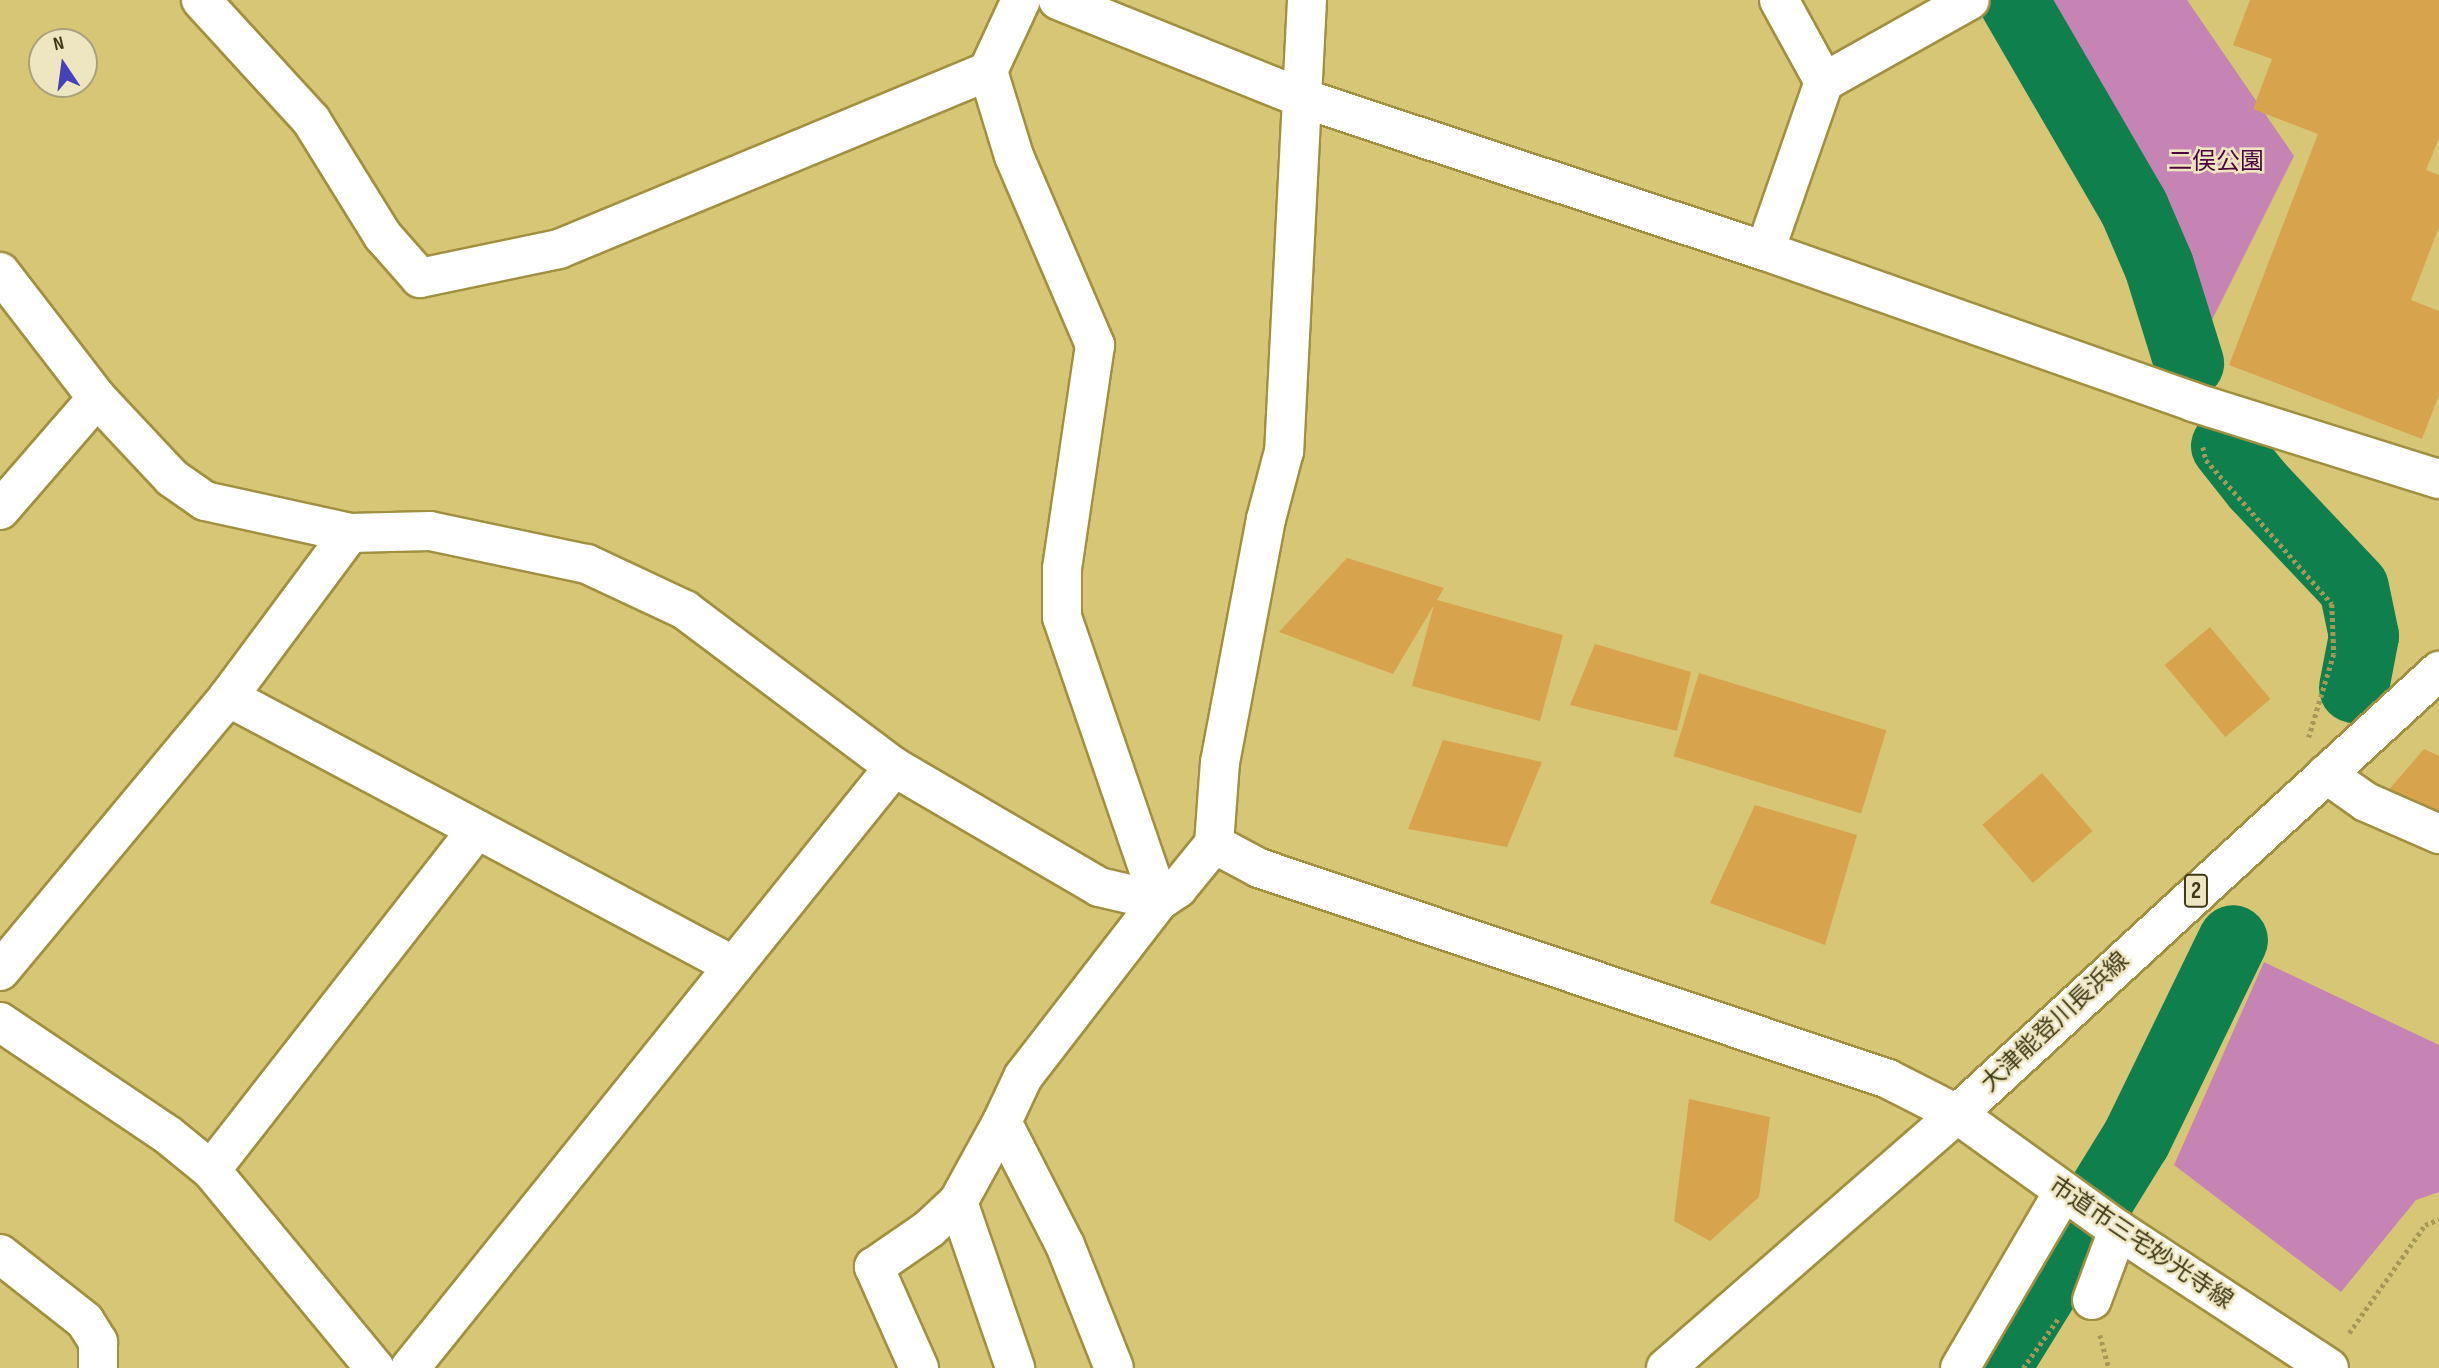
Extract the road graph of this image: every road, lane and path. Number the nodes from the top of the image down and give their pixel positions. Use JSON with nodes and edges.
{"nodes":[{"id":1,"x":201,"y":0,"type":"edge"},
{"id":2,"x":1021,"y":0,"type":"edge"},
{"id":3,"x":1058,"y":0,"type":"edge"},
{"id":4,"x":1307,"y":0,"type":"edge"},
{"id":5,"x":1779,"y":0,"type":"edge"},
{"id":6,"x":1970,"y":0,"type":"edge"},
{"id":7,"x":988,"y":71,"type":"junction"},
{"id":8,"x":1824,"y":82,"type":"junction"},
{"id":9,"x":1300,"y":97,"type":"junction"},
{"id":10,"x":1765,"y":251,"type":"junction"},
{"id":11,"x":0,"y":272,"type":"edge"},
{"id":12,"x":97,"y":398,"type":"junction"},
{"id":13,"x":2193,"y":402,"type":"junction"},
{"id":14,"x":2439,"y":479,"type":"edge"},
{"id":15,"x":0,"y":510,"type":"edge"},
{"id":16,"x":350,"y":533,"type":"junction"},
{"id":17,"x":2439,"y":671,"type":"edge"},
{"id":18,"x":228,"y":697,"type":"junction"},
{"id":19,"x":2308,"y":740,"type":"dead end"},
{"id":20,"x":894,"y":767,"type":"junction"},
{"id":21,"x":2326,"y":774,"type":"junction"},
{"id":22,"x":477,"y":830,"type":"junction"},
{"id":23,"x":2439,"y":834,"type":"edge"},
{"id":24,"x":1214,"y":844,"type":"junction"},
{"id":25,"x":1159,"y":901,"type":"junction"},
{"id":26,"x":734,"y":966,"type":"junction"},
{"id":27,"x":0,"y":971,"type":"edge"},
{"id":28,"x":2,"y":1030,"type":"edge"},
{"id":29,"x":1957,"y":1114,"type":"junction"},
{"id":30,"x":1002,"y":1122,"type":"junction"},
{"id":31,"x":211,"y":1170,"type":"junction"},
{"id":32,"x":2064,"y":1191,"type":"junction"},
{"id":33,"x":958,"y":1202,"type":"junction"},
{"id":34,"x":2439,"y":1219,"type":"edge"},
{"id":35,"x":2118,"y":1230,"type":"junction"},
{"id":36,"x":0,"y":1254,"type":"edge"},
{"id":37,"x":2092,"y":1300,"type":"joint"},
{"id":38,"x":2328,"y":1367,"type":"edge"},
{"id":39,"x":98,"y":1368,"type":"edge"},
{"id":40,"x":375,"y":1368,"type":"edge"},
{"id":41,"x":410,"y":1368,"type":"edge"},
{"id":42,"x":919,"y":1368,"type":"edge"},
{"id":43,"x":1015,"y":1368,"type":"edge"},
{"id":44,"x":1112,"y":1368,"type":"edge"},
{"id":45,"x":1666,"y":1368,"type":"edge"},
{"id":46,"x":1960,"y":1368,"type":"edge"},
{"id":47,"x":2023,"y":1368,"type":"edge"}],
"edges":[{"from":1,"to":7,"type":"street"},
{"from":2,"to":7,"type":"street"},
{"from":3,"to":9,"type":"street"},
{"from":4,"to":9,"type":"street"},
{"from":5,"to":8,"type":"street"},
{"from":6,"to":8,"type":"street"},
{"from":7,"to":25,"type":"street"},
{"from":8,"to":10,"type":"street"},
{"from":9,"to":10,"type":"street"},
{"from":9,"to":24,"type":"street"},
{"from":10,"to":13,"type":"street"},
{"from":11,"to":12,"type":"street"},
{"from":12,"to":15,"type":"street"},
{"from":12,"to":16,"type":"street"},
{"from":13,"to":14,"type":"street"},
{"from":13,"to":19,"type":"path"},
{"from":16,"to":18,"type":"street"},
{"from":16,"to":20,"type":"street"},
{"from":17,"to":21,"type":"street","name":"大津能登川長浜線","number":"2"},
{"from":18,"to":22,"type":"street"},
{"from":18,"to":27,"type":"street"},
{"from":20,"to":25,"type":"street"},
{"from":20,"to":26,"type":"street"},
{"from":21,"to":23,"type":"street"},
{"from":21,"to":29,"type":"street","name":"大津能登川長浜線","number":"2"},
{"from":22,"to":26,"type":"street"},
{"from":22,"to":31,"type":"street"},
{"from":24,"to":25,"type":"street"},
{"from":24,"to":29,"type":"street","name":"市道市三宅妙光寺線"},
{"from":25,"to":30,"type":"street"},
{"from":26,"to":41,"type":"street"},
{"from":28,"to":31,"type":"street"},
{"from":29,"to":32,"type":"street","name":"市道市三宅妙光寺線"},
{"from":29,"to":45,"type":"street","name":"大津能登川長浜線","number":"2"},
{"from":30,"to":33,"type":"street"},
{"from":30,"to":44,"type":"street"},
{"from":31,"to":40,"type":"street"},
{"from":32,"to":35,"type":"street","name":"市道市三宅妙光寺線"},
{"from":32,"to":46,"type":"street"},
{"from":33,"to":42,"type":"street"},
{"from":33,"to":43,"type":"street"},
{"from":34,"to":38,"type":"path"},
{"from":35,"to":37,"type":"street"},
{"from":35,"to":38,"type":"street","name":"市道市三宅妙光寺線"},
{"from":36,"to":39,"type":"street"},
{"from":37,"to":47,"type":"path"}]}
